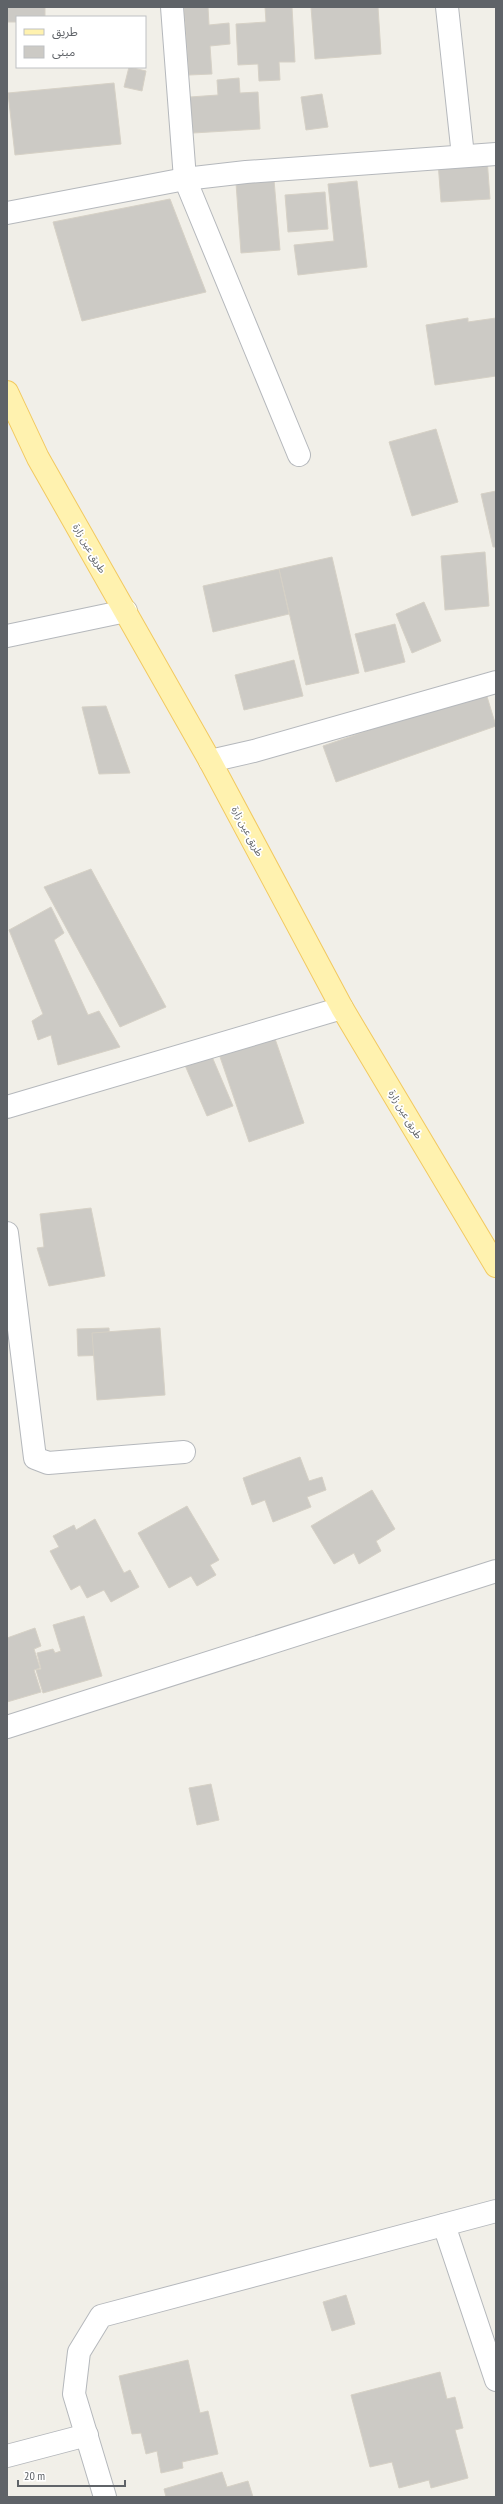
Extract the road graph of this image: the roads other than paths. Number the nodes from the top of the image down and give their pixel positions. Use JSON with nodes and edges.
{"nodes":[{"id":1,"x":172,"y":7,"type":"edge"},
{"id":2,"x":447,"y":7,"type":"edge"},
{"id":3,"x":496,"y":154,"type":"edge"},
{"id":4,"x":463,"y":156,"type":"junction"},
{"id":5,"x":185,"y":179,"type":"junction"},
{"id":6,"x":7,"y":213,"type":"edge"},
{"id":7,"x":7,"y":392,"type":"edge"},
{"id":8,"x":299,"y":455,"type":"dead end"},
{"id":9,"x":126,"y":611,"type":"junction"},
{"id":10,"x":7,"y":636,"type":"edge"},
{"id":11,"x":496,"y":682,"type":"edge"},
{"id":12,"x":210,"y":761,"type":"junction"},
{"id":13,"x":342,"y":1008,"type":"junction"},
{"id":14,"x":7,"y":1107,"type":"edge"},
{"id":15,"x":7,"y":1233,"type":"edge"},
{"id":16,"x":496,"y":1266,"type":"edge"},
{"id":17,"x":15,"y":1369,"type":"edge"},
{"id":18,"x":184,"y":1452,"type":"dead end"},
{"id":19,"x":496,"y":1571,"type":"edge"},
{"id":20,"x":7,"y":1728,"type":"edge"},
{"id":21,"x":496,"y":2211,"type":"edge"},
{"id":22,"x":444,"y":2225,"type":"junction"},
{"id":23,"x":496,"y":2380,"type":"edge"},
{"id":24,"x":87,"y":2435,"type":"junction"},
{"id":25,"x":7,"y":2456,"type":"edge"},
{"id":26,"x":105,"y":2497,"type":"edge"}],
"edges":[{"from":1,"to":5,"type":"street"},
{"from":2,"to":4,"type":"street"},
{"from":3,"to":4,"type":"street"},
{"from":4,"to":5,"type":"street"},
{"from":5,"to":6,"type":"street"},
{"from":5,"to":8,"type":"street"},
{"from":7,"to":9,"type":"main road","name":"طريق عين زارة"},
{"from":9,"to":10,"type":"street"},
{"from":9,"to":12,"type":"main road","name":"طريق عين زارة"},
{"from":11,"to":12,"type":"street"},
{"from":12,"to":13,"type":"main road","name":"طريق عين زارة"},
{"from":13,"to":14,"type":"street"},
{"from":13,"to":16,"type":"main road","name":"طريق عين زارة"},
{"from":15,"to":17,"type":"street"},
{"from":17,"to":18,"type":"street"},
{"from":19,"to":20,"type":"street"},
{"from":21,"to":22,"type":"street"},
{"from":22,"to":23,"type":"street"},
{"from":22,"to":24,"type":"street"},
{"from":24,"to":25,"type":"street"},
{"from":24,"to":26,"type":"street"}]}
